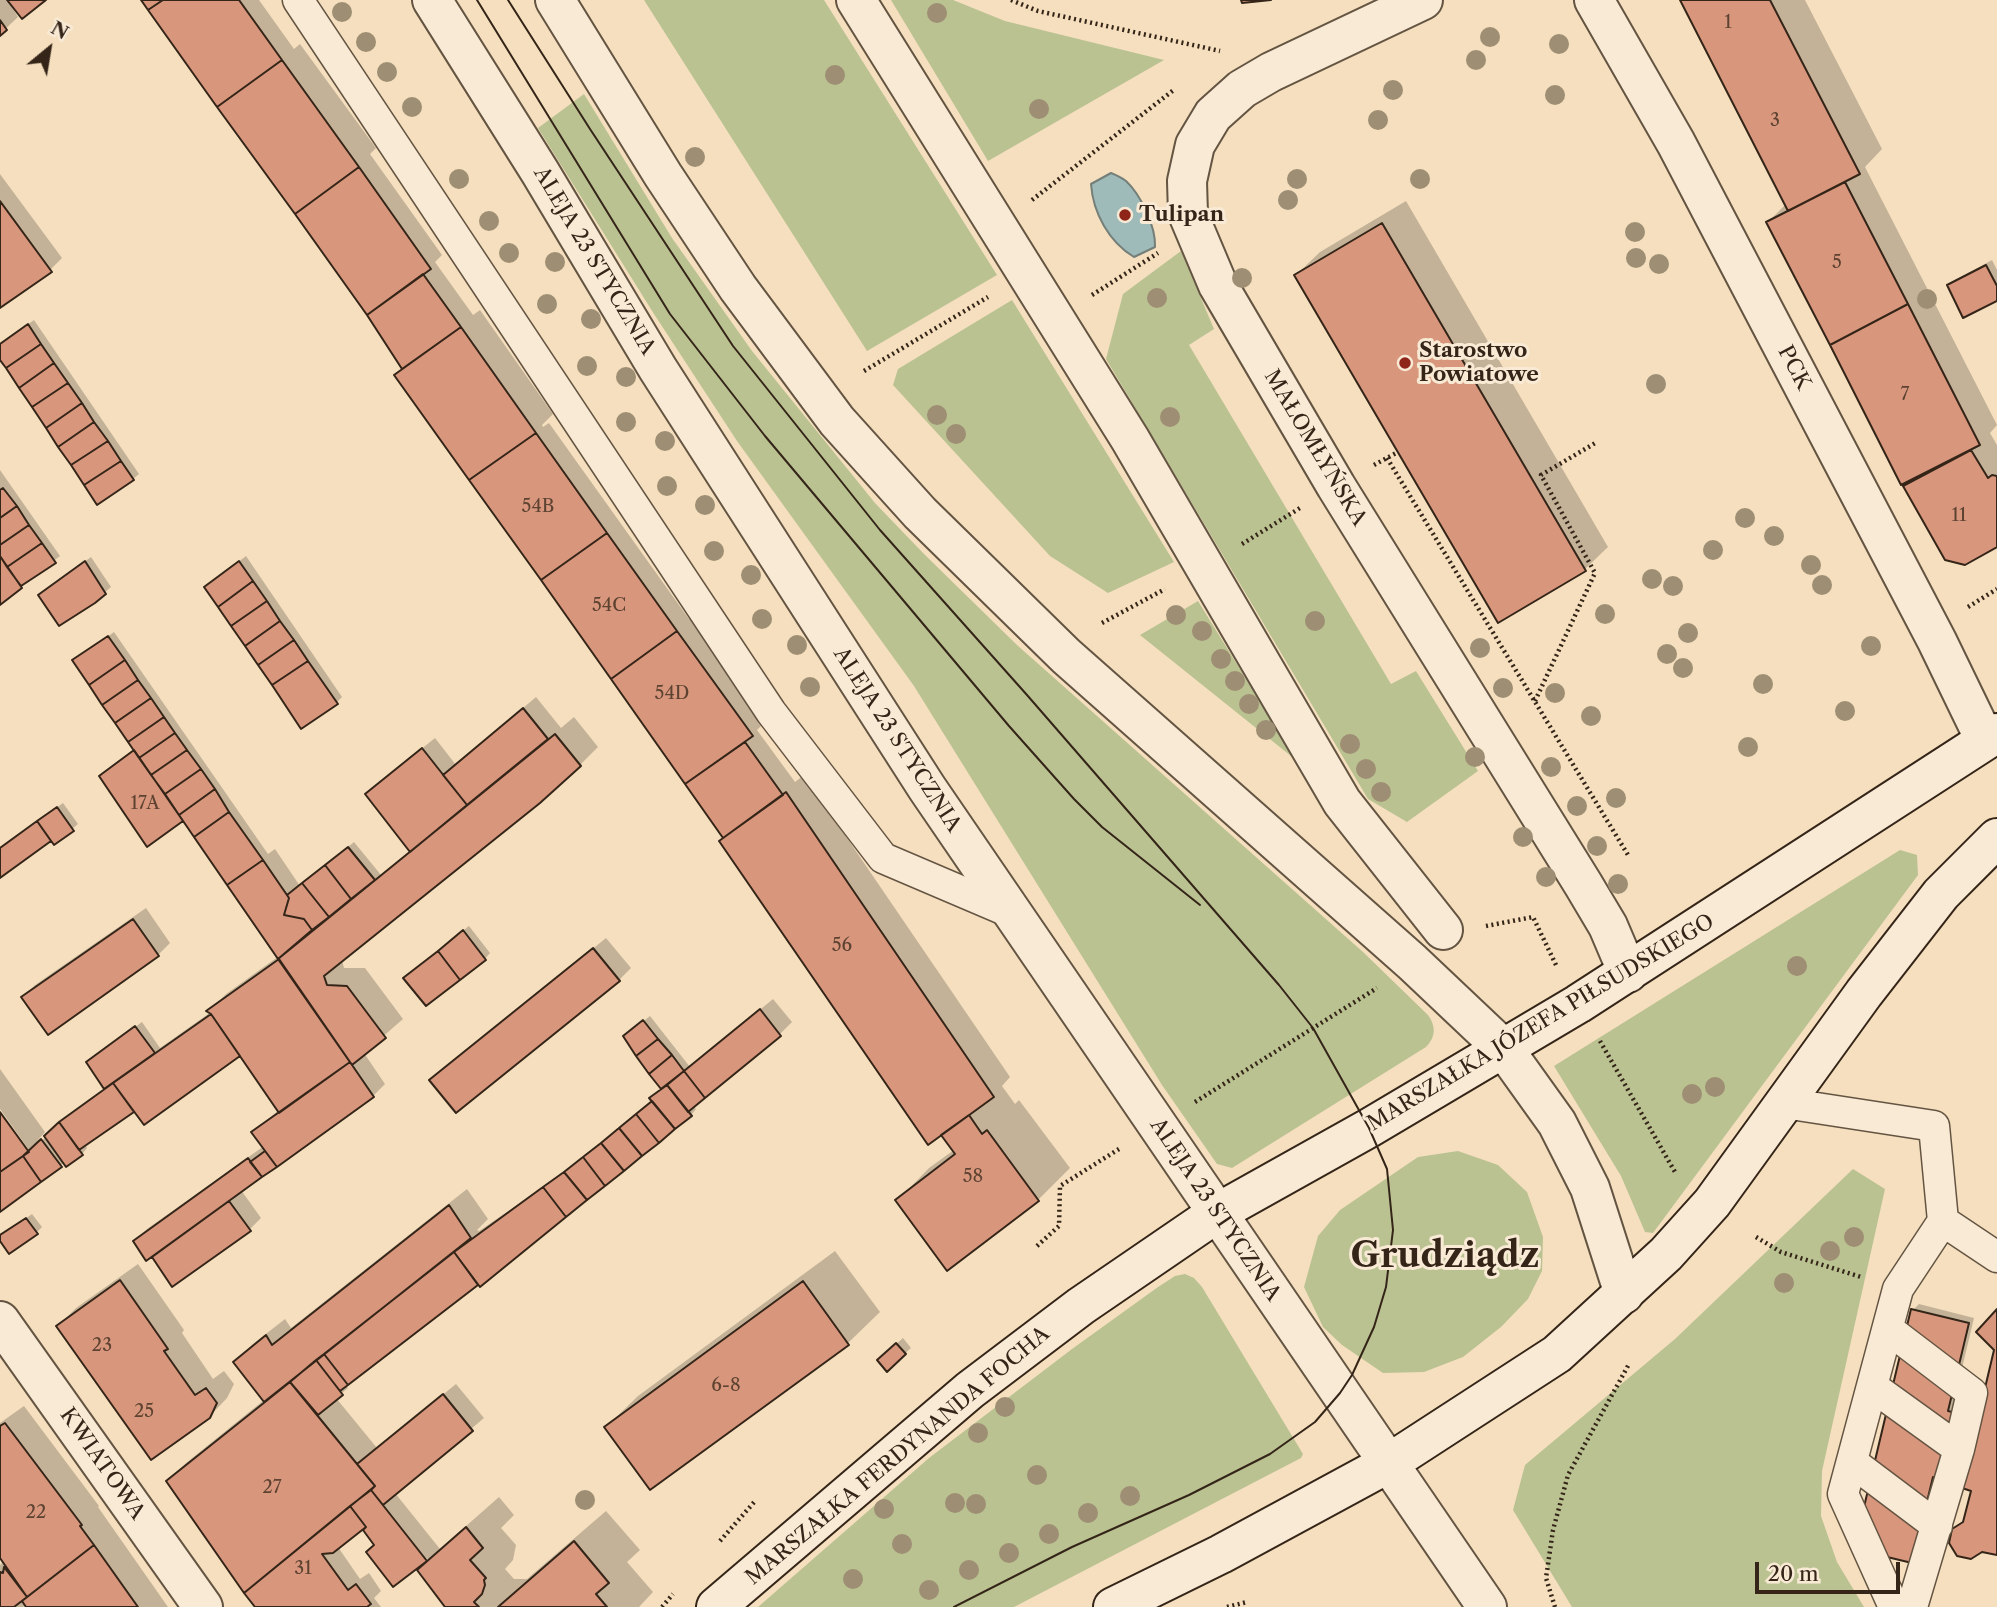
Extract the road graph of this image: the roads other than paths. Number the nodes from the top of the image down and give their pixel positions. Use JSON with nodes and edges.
{"nodes":[{"id":1,"x":298,"y":0,"type":"edge"},
{"id":2,"x":432,"y":0,"type":"edge"},
{"id":3,"x":555,"y":0,"type":"edge"},
{"id":4,"x":856,"y":0,"type":"edge"},
{"id":5,"x":1423,"y":0,"type":"edge"},
{"id":6,"x":1594,"y":0,"type":"edge"},
{"id":7,"x":1991,"y":736,"type":"edge"},
{"id":8,"x":1997,"y":838,"type":"edge"},
{"id":9,"x":1012,"y":913,"type":"junction"},
{"id":10,"x":1443,"y":930,"type":"road end"},
{"id":11,"x":1628,"y":973,"type":"junction"},
{"id":12,"x":1504,"y":1049,"type":"junction"},
{"id":13,"x":1784,"y":1103,"type":"junction"},
{"id":14,"x":1217,"y":1213,"type":"junction"},
{"id":15,"x":1943,"y":1221,"type":"junction"},
{"id":16,"x":1997,"y":1257,"type":"edge"},
{"id":17,"x":1624,"y":1294,"type":"junction"},
{"id":18,"x":1081,"y":1306,"type":"joint"},
{"id":19,"x":0,"y":1321,"type":"edge"},
{"id":20,"x":1888,"y":1329,"type":"junction"},
{"id":21,"x":1873,"y":1387,"type":"junction"},
{"id":22,"x":1959,"y":1449,"type":"junction"},
{"id":23,"x":1852,"y":1462,"type":"junction"},
{"id":24,"x":1388,"y":1463,"type":"junction"},
{"id":25,"x":1937,"y":1526,"type":"junction"},
{"id":26,"x":203,"y":1607,"type":"edge"},
{"id":27,"x":716,"y":1607,"type":"edge"},
{"id":28,"x":1113,"y":1607,"type":"edge"},
{"id":29,"x":1487,"y":1607,"type":"edge"},
{"id":30,"x":1894,"y":1607,"type":"edge"},
{"id":31,"x":1912,"y":1607,"type":"edge"}],
"edges":[{"from":1,"to":9,"type":"lane"},
{"from":2,"to":9,"type":"street","name":"ALEJA 23 STYCZNIA"},
{"from":3,"to":12,"type":"street"},
{"from":4,"to":10,"type":"street"},
{"from":5,"to":11,"type":"street","name":"MAŁOMŁYŃSKA"},
{"from":6,"to":7,"type":"street","name":"PCK"},
{"from":7,"to":11,"type":"street","name":"MARSZAŁKA JÓZEFA PIŁSUDSKIEGO"},
{"from":8,"to":13,"type":"street"},
{"from":9,"to":14,"type":"street","name":"ALEJA 23 STYCZNIA"},
{"from":11,"to":12,"type":"street","name":"MARSZAŁKA JÓZEFA PIŁSUDSKIEGO"},
{"from":12,"to":14,"type":"street","name":"MARSZAŁKA JÓZEFA PIŁSUDSKIEGO"},
{"from":12,"to":17,"type":"street"},
{"from":13,"to":15,"type":"lane"},
{"from":13,"to":17,"type":"street"},
{"from":14,"to":18,"type":"street","name":"MARSZAŁKA JÓZEFA PIŁSUDSKIEGO"},
{"from":14,"to":24,"type":"street","name":"ALEJA 23 STYCZNIA"},
{"from":15,"to":16,"type":"lane"},
{"from":15,"to":20,"type":"lane"},
{"from":17,"to":24,"type":"street"},
{"from":18,"to":27,"type":"street","name":"MARSZAŁKA FERDYNANDA FOCHA"},
{"from":19,"to":26,"type":"street","name":"KWIATOWA"},
{"from":20,"to":21,"type":"lane"},
{"from":20,"to":22,"type":"lane"},
{"from":21,"to":22,"type":"lane"},
{"from":21,"to":23,"type":"lane"},
{"from":22,"to":25,"type":"lane"},
{"from":23,"to":25,"type":"lane"},
{"from":23,"to":30,"type":"lane"},
{"from":24,"to":28,"type":"street"},
{"from":24,"to":29,"type":"street","name":"ALEJA 23 STYCZNIA"},
{"from":25,"to":31,"type":"lane"}]}
